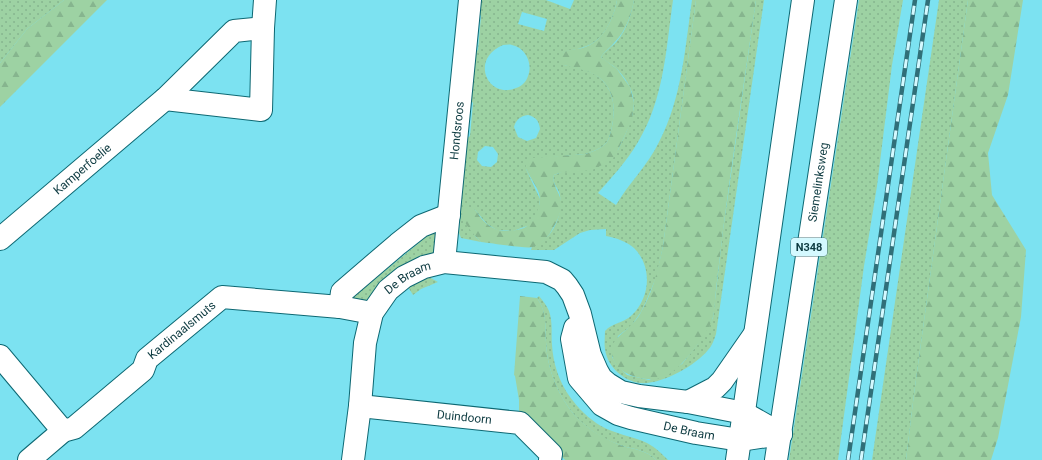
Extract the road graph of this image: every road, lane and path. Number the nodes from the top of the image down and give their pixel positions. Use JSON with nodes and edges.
{"nodes":[{"id":1,"x":265,"y":0,"type":"edge"},
{"id":2,"x":470,"y":0,"type":"edge"},
{"id":3,"x":803,"y":0,"type":"edge"},
{"id":4,"x":846,"y":0,"type":"edge"},
{"id":5,"x":263,"y":28,"type":"junction"},
{"id":6,"x":165,"y":99,"type":"junction"},
{"id":7,"x":449,"y":215,"type":"junction"},
{"id":8,"x":0,"y":239,"type":"edge"},
{"id":9,"x":444,"y":262,"type":"junction"},
{"id":10,"x":340,"y":307,"type":"junction"},
{"id":11,"x":372,"y":313,"type":"junction"},
{"id":12,"x":580,"y":314,"type":"junction"},
{"id":13,"x":754,"y":335,"type":"junction"},
{"id":14,"x":0,"y":356,"type":"edge"},
{"id":15,"x":688,"y":402,"type":"junction"},
{"id":16,"x":360,"y":406,"type":"junction"},
{"id":17,"x":744,"y":413,"type":"junction"},
{"id":18,"x":64,"y":431,"type":"junction"},
{"id":19,"x":781,"y":434,"type":"junction"},
{"id":20,"x":739,"y":450,"type":"edge"},
{"id":21,"x":29,"y":460,"type":"edge"},
{"id":22,"x":354,"y":460,"type":"edge"},
{"id":23,"x":550,"y":460,"type":"edge"},
{"id":24,"x":776,"y":460,"type":"edge"}],
"edges":[{"from":1,"to":5,"type":"street"},
{"from":2,"to":7,"type":"street","name":"Hondsroos"},
{"from":3,"to":13,"type":"street"},
{"from":4,"to":19,"type":"street","name":"Siemelinksweg","number":"N348"},
{"from":5,"to":6,"type":"street","name":"Kamperfoelie"},
{"from":5,"to":6,"type":"street"},
{"from":6,"to":8,"type":"street","name":"Kamperfoelie"},
{"from":7,"to":9,"type":"street","name":"Hondsroos"},
{"from":7,"to":10,"type":"street"},
{"from":9,"to":11,"type":"street","name":"De Braam"},
{"from":9,"to":12,"type":"street","name":"De Braam"},
{"from":10,"to":11,"type":"street","name":"Kardinaalsmuts"},
{"from":10,"to":18,"type":"street","name":"Kardinaalsmuts"},
{"from":11,"to":16,"type":"street","name":"De Braam"},
{"from":12,"to":15,"type":"street","name":"De Braam"},
{"from":12,"to":20,"type":"street","name":"De Braam"},
{"from":13,"to":15,"type":"street"},
{"from":13,"to":17,"type":"street"},
{"from":14,"to":18,"type":"street"},
{"from":15,"to":17,"type":"street","name":"De Braam"},
{"from":16,"to":22,"type":"street","name":"De Braam"},
{"from":16,"to":23,"type":"street","name":"Duindoorn"},
{"from":17,"to":19,"type":"street","name":"De Braam"},
{"from":17,"to":20,"type":"street"},
{"from":18,"to":21,"type":"street","name":"Kardinaalsmuts"},
{"from":19,"to":20,"type":"street","name":"De Braam"},
{"from":19,"to":24,"type":"street","name":"Siemelinksweg","number":"N348"}]}
